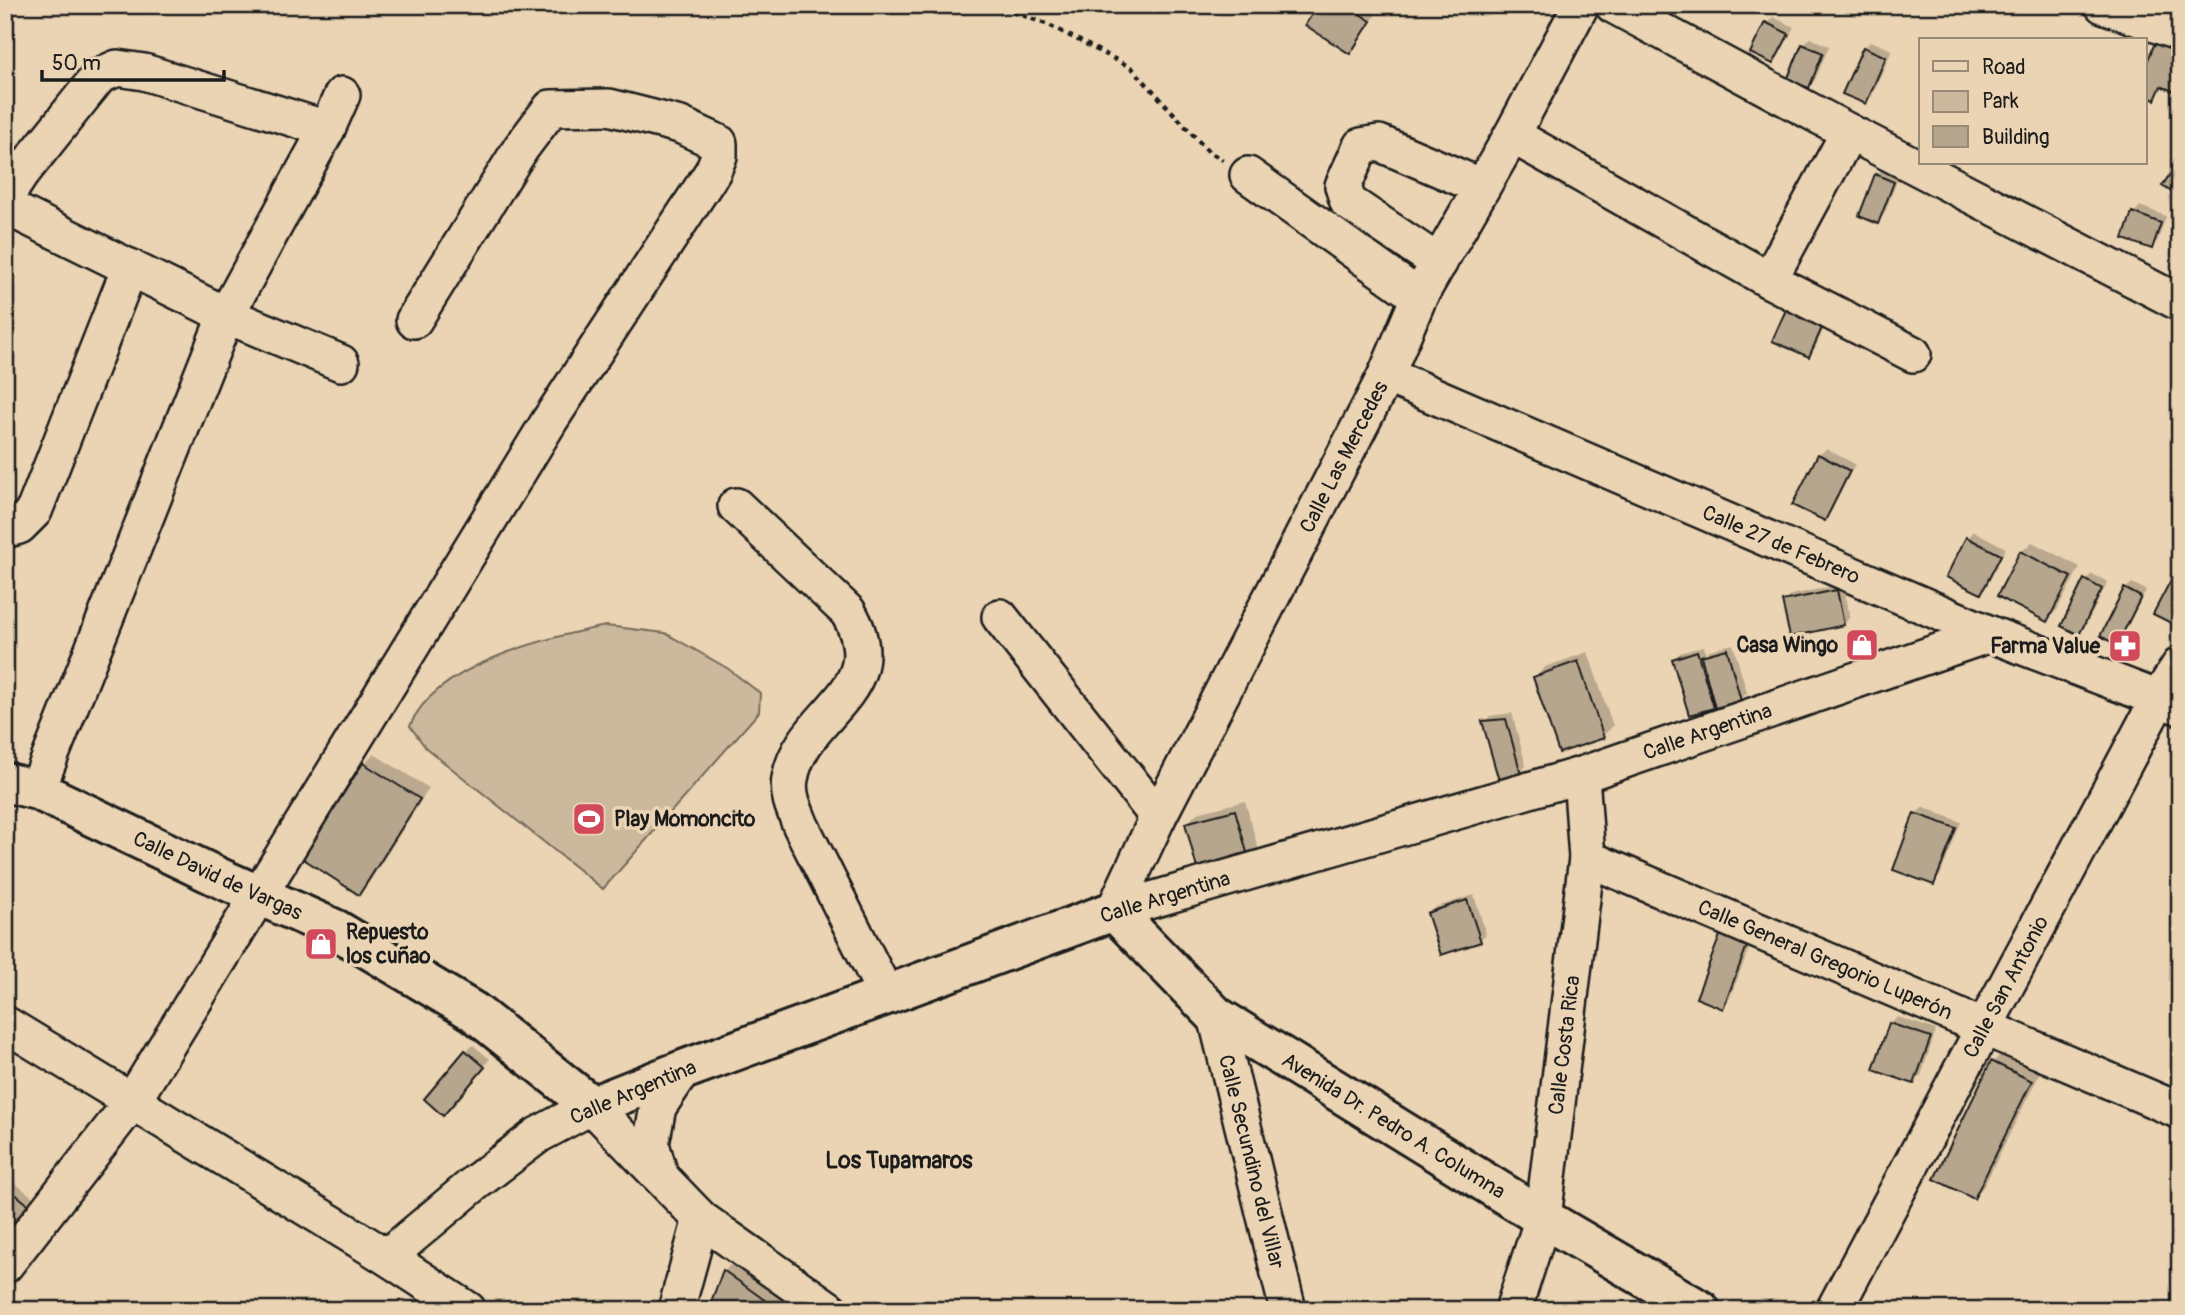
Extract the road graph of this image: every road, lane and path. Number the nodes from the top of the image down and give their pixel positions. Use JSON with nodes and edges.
{"nodes":[{"id":1,"x":994,"y":5,"type":"edge"},
{"id":2,"x":1581,"y":5,"type":"edge"},
{"id":3,"x":1613,"y":5,"type":"edge"},
{"id":4,"x":2103,"y":5,"type":"edge"},
{"id":5,"x":2180,"y":33,"type":"edge"},
{"id":6,"x":342,"y":95,"type":"dead end"},
{"id":7,"x":327,"y":129,"type":"junction"},
{"id":8,"x":1849,"y":132,"type":"junction"},
{"id":9,"x":1512,"y":135,"type":"junction"},
{"id":10,"x":1248,"y":175,"type":"joint"},
{"id":11,"x":1482,"y":187,"type":"junction"},
{"id":12,"x":5,"y":198,"type":"edge"},
{"id":13,"x":5,"y":206,"type":"edge"},
{"id":14,"x":1438,"y":263,"type":"junction"},
{"id":15,"x":130,"y":267,"type":"junction"},
{"id":16,"x":1769,"y":280,"type":"junction"},
{"id":17,"x":1419,"y":297,"type":"junction"},
{"id":18,"x":2180,"y":303,"type":"edge"},
{"id":19,"x":226,"y":315,"type":"junction"},
{"id":20,"x":414,"y":320,"type":"dead end"},
{"id":21,"x":1913,"y":354,"type":"dead end"},
{"id":22,"x":341,"y":363,"type":"dead end"},
{"id":23,"x":1386,"y":375,"type":"junction"},
{"id":24,"x":736,"y":506,"type":"dead end"},
{"id":25,"x":5,"y":530,"type":"edge"},
{"id":26,"x":1000,"y":617,"type":"dead end"},
{"id":27,"x":1990,"y":634,"type":"junction"},
{"id":28,"x":2180,"y":665,"type":"edge"},
{"id":29,"x":2169,"y":702,"type":"edge"},
{"id":30,"x":1581,"y":775,"type":"junction"},
{"id":31,"x":21,"y":786,"type":"edge"},
{"id":32,"x":1158,"y":817,"type":"junction"},
{"id":33,"x":1587,"y":858,"type":"junction"},
{"id":34,"x":259,"y":895,"type":"junction"},
{"id":35,"x":1114,"y":911,"type":"junction"},
{"id":36,"x":886,"y":995,"type":"junction"},
{"id":37,"x":1216,"y":1016,"type":"junction"},
{"id":38,"x":5,"y":1024,"type":"edge"},
{"id":39,"x":1985,"y":1028,"type":"junction"},
{"id":40,"x":683,"y":1070,"type":"junction"},
{"id":41,"x":132,"y":1102,"type":"junction"},
{"id":42,"x":592,"y":1106,"type":"junction"},
{"id":43,"x":2180,"y":1111,"type":"edge"},
{"id":44,"x":660,"y":1175,"type":"junction"},
{"id":45,"x":1543,"y":1218,"type":"junction"},
{"id":46,"x":701,"y":1219,"type":"junction"},
{"id":47,"x":387,"y":1257,"type":"junction"},
{"id":48,"x":5,"y":1265,"type":"edge"},
{"id":49,"x":468,"y":1310,"type":"edge"},
{"id":50,"x":676,"y":1310,"type":"edge"},
{"id":51,"x":830,"y":1310,"type":"edge"},
{"id":52,"x":1288,"y":1310,"type":"edge"},
{"id":53,"x":1513,"y":1310,"type":"edge"},
{"id":54,"x":1700,"y":1310,"type":"edge"},
{"id":55,"x":1834,"y":1310,"type":"edge"}],
"edges":[{"from":1,"to":10,"type":"path"},
{"from":2,"to":9,"type":"street","name":"Calle Las Mercedes"},
{"from":3,"to":8,"type":"street"},
{"from":4,"to":5,"type":"street"},
{"from":6,"to":7,"type":"street"},
{"from":7,"to":12,"type":"street"},
{"from":7,"to":19,"type":"street"},
{"from":8,"to":16,"type":"street"},
{"from":8,"to":18,"type":"street"},
{"from":9,"to":11,"type":"street","name":"Calle Las Mercedes"},
{"from":9,"to":16,"type":"street"},
{"from":10,"to":17,"type":"street"},
{"from":11,"to":14,"type":"street","name":"Calle Las Mercedes"},
{"from":11,"to":14,"type":"street"},
{"from":13,"to":15,"type":"street"},
{"from":14,"to":17,"type":"street","name":"Calle Las Mercedes"},
{"from":15,"to":19,"type":"street"},
{"from":15,"to":25,"type":"street"},
{"from":16,"to":21,"type":"street"},
{"from":17,"to":23,"type":"street","name":"Calle Las Mercedes"},
{"from":19,"to":22,"type":"street"},
{"from":19,"to":31,"type":"street"},
{"from":20,"to":34,"type":"street"},
{"from":23,"to":27,"type":"street","name":"Calle 27 de Febrero"},
{"from":23,"to":32,"type":"street","name":"Calle Las Mercedes"},
{"from":24,"to":36,"type":"street"},
{"from":26,"to":32,"type":"street"},
{"from":27,"to":29,"type":"street","name":"Calle 27 de Febrero"},
{"from":27,"to":30,"type":"street","name":"Calle Argentina"},
{"from":28,"to":29,"type":"street","name":"Calle San Antonio"},
{"from":29,"to":39,"type":"street","name":"Calle San Antonio"},
{"from":30,"to":33,"type":"street","name":"Calle Costa Rica"},
{"from":30,"to":35,"type":"street","name":"Calle Argentina"},
{"from":31,"to":34,"type":"main road","name":"Calle David de Vargas"},
{"from":32,"to":35,"type":"street","name":"Calle Las Mercedes"},
{"from":33,"to":39,"type":"street","name":"Calle General Gregorio Luperón"},
{"from":33,"to":45,"type":"street","name":"Calle Costa Rica"},
{"from":34,"to":41,"type":"street"},
{"from":34,"to":42,"type":"main road","name":"Calle David de Vargas"},
{"from":35,"to":36,"type":"main road","name":"Calle Argentina"},
{"from":35,"to":37,"type":"main road","name":"Avenida Dr. Pedro A. Columna"},
{"from":36,"to":40,"type":"main road","name":"Calle Argentina"},
{"from":37,"to":45,"type":"main road","name":"Avenida Dr. Pedro A. Columna"},
{"from":37,"to":52,"type":"street","name":"Calle Secundino del Villar"},
{"from":38,"to":41,"type":"street"},
{"from":39,"to":43,"type":"street","name":"Calle General Gregorio Luperón"},
{"from":39,"to":55,"type":"street","name":"Calle San Antonio"},
{"from":40,"to":42,"type":"main road","name":"Calle Argentina"},
{"from":40,"to":44,"type":"street"},
{"from":41,"to":47,"type":"street"},
{"from":41,"to":48,"type":"street"},
{"from":42,"to":44,"type":"street"},
{"from":42,"to":47,"type":"street","name":"Calle Argentina"},
{"from":44,"to":46,"type":"street"},
{"from":45,"to":53,"type":"street","name":"Calle Costa Rica"},
{"from":45,"to":54,"type":"main road","name":"Avenida Dr. Pedro A. Columna"},
{"from":46,"to":50,"type":"street"},
{"from":46,"to":51,"type":"street"},
{"from":47,"to":49,"type":"street"}]}
